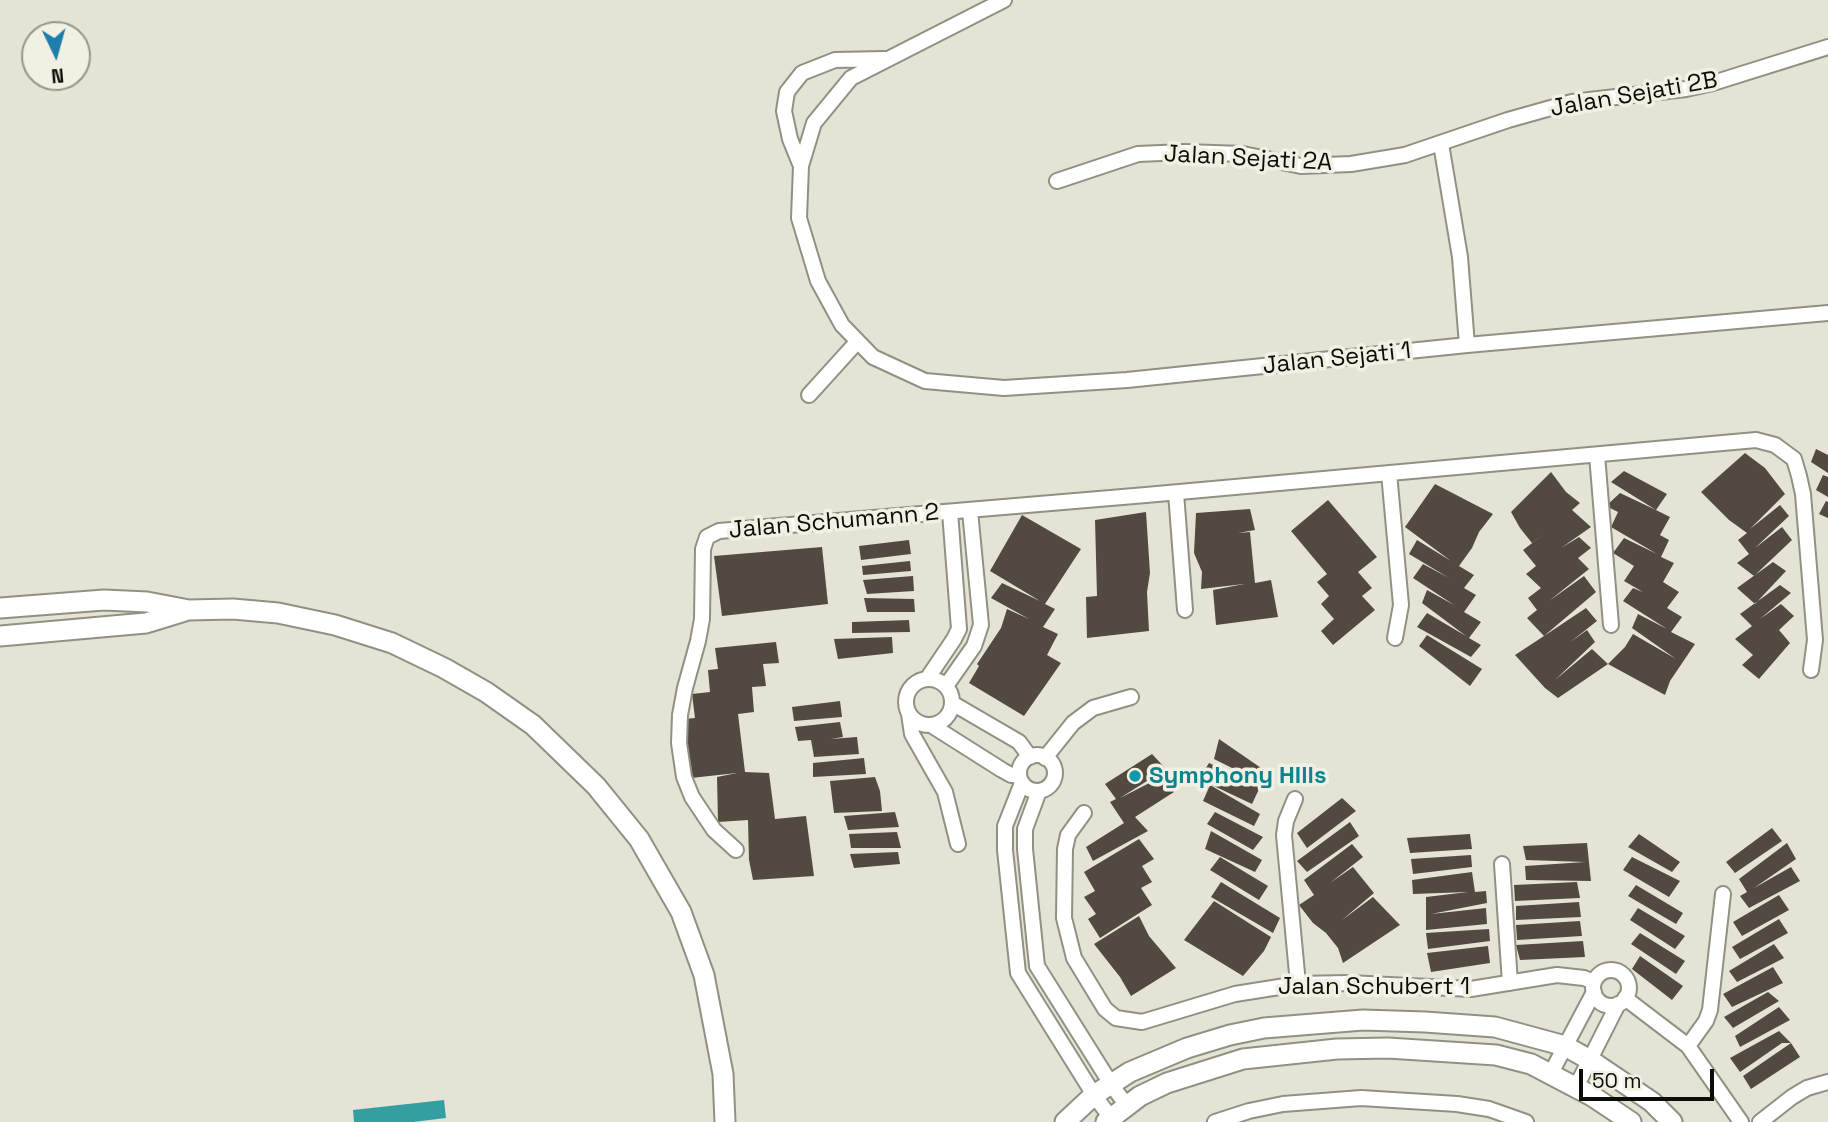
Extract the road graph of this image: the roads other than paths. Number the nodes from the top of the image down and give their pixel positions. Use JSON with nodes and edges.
{"nodes":[{"id":1,"x":1004,"y":0,"type":"edge"},
{"id":2,"x":1828,"y":47,"type":"edge"},
{"id":3,"x":888,"y":59,"type":"junction"},
{"id":4,"x":1441,"y":144,"type":"junction"},
{"id":5,"x":801,"y":166,"type":"junction"},
{"id":6,"x":1057,"y":181,"type":"dead end"},
{"id":7,"x":1828,"y":313,"type":"edge"},
{"id":8,"x":857,"y":342,"type":"junction"},
{"id":9,"x":1467,"y":345,"type":"junction"},
{"id":10,"x":808,"y":395,"type":"dead end"},
{"id":11,"x":1597,"y":454,"type":"junction"},
{"id":12,"x":1389,"y":473,"type":"junction"},
{"id":13,"x":1176,"y":492,"type":"junction"},
{"id":14,"x":960,"y":511,"type":"junction"},
{"id":15,"x":0,"y":608,"type":"edge"},
{"id":16,"x":189,"y":610,"type":"junction"},
{"id":17,"x":1185,"y":610,"type":"dead end"},
{"id":18,"x":981,"y":625,"type":"junction"},
{"id":19,"x":1611,"y":625,"type":"dead end"},
{"id":20,"x":959,"y":629,"type":"junction"},
{"id":21,"x":0,"y":636,"type":"edge"},
{"id":22,"x":1395,"y":638,"type":"dead end"},
{"id":23,"x":1811,"y":670,"type":"dead end"},
{"id":24,"x":927,"y":679,"type":"junction"},
{"id":25,"x":946,"y":686,"type":"junction"},
{"id":26,"x":1132,"y":697,"type":"dead end"},
{"id":27,"x":952,"y":703,"type":"junction"},
{"id":28,"x":909,"y":714,"type":"junction"},
{"id":29,"x":932,"y":725,"type":"junction"},
{"id":30,"x":1037,"y":757,"type":"junction"},
{"id":31,"x":1021,"y":779,"type":"junction"},
{"id":32,"x":1039,"y":791,"type":"junction"},
{"id":33,"x":1294,"y":799,"type":"dead end"},
{"id":34,"x":1084,"y":813,"type":"dead end"},
{"id":35,"x":958,"y":844,"type":"dead end"},
{"id":36,"x":736,"y":850,"type":"dead end"},
{"id":37,"x":1502,"y":864,"type":"dead end"},
{"id":38,"x":1723,"y":894,"type":"dead end"},
{"id":39,"x":1510,"y":983,"type":"junction"},
{"id":40,"x":1297,"y":984,"type":"junction"},
{"id":41,"x":1594,"y":987,"type":"junction"},
{"id":42,"x":1622,"y":1001,"type":"junction"},
{"id":43,"x":1565,"y":1046,"type":"junction"},
{"id":44,"x":1688,"y":1046,"type":"junction"},
{"id":45,"x":1590,"y":1059,"type":"junction"},
{"id":46,"x":1551,"y":1073,"type":"junction"},
{"id":47,"x":1828,"y":1082,"type":"edge"},
{"id":48,"x":1111,"y":1084,"type":"junction"},
{"id":49,"x":1576,"y":1087,"type":"junction"},
{"id":50,"x":1094,"y":1095,"type":"junction"},
{"id":51,"x":1127,"y":1106,"type":"junction"},
{"id":52,"x":1108,"y":1120,"type":"edge"},
{"id":53,"x":725,"y":1122,"type":"edge"},
{"id":54,"x":1065,"y":1122,"type":"edge"},
{"id":55,"x":1215,"y":1122,"type":"edge"},
{"id":56,"x":1526,"y":1122,"type":"edge"},
{"id":57,"x":1631,"y":1122,"type":"edge"},
{"id":58,"x":1672,"y":1122,"type":"edge"},
{"id":59,"x":1741,"y":1122,"type":"edge"},
{"id":60,"x":1760,"y":1122,"type":"edge"}],
"edges":[{"from":1,"to":3,"type":"street","name":"Jalan Sejati 1"},
{"from":2,"to":4,"type":"street","name":"Jalan Sejati 2B"},
{"from":3,"to":5,"type":"street","name":"Jalan Sejati 1"},
{"from":3,"to":5,"type":"street"},
{"from":4,"to":6,"type":"street","name":"Jalan Sejati 2A"},
{"from":4,"to":9,"type":"street"},
{"from":5,"to":8,"type":"street","name":"Jalan Sejati 1"},
{"from":7,"to":9,"type":"street","name":"Jalan Sejati 1"},
{"from":8,"to":9,"type":"street","name":"Jalan Sejati 1"},
{"from":8,"to":10,"type":"street"},
{"from":11,"to":12,"type":"street"},
{"from":11,"to":19,"type":"street"},
{"from":11,"to":23,"type":"street"},
{"from":12,"to":13,"type":"street"},
{"from":12,"to":22,"type":"street"},
{"from":13,"to":14,"type":"street"},
{"from":13,"to":17,"type":"street"},
{"from":14,"to":18,"type":"street"},
{"from":14,"to":20,"type":"street"},
{"from":14,"to":36,"type":"street","name":"Jalan Schumann 2"},
{"from":15,"to":16,"type":"street"},
{"from":16,"to":21,"type":"street"},
{"from":16,"to":53,"type":"street"},
{"from":18,"to":20,"type":"street"},
{"from":18,"to":25,"type":"street"},
{"from":20,"to":24,"type":"street"},
{"from":24,"to":25,"type":"street"},
{"from":24,"to":28,"type":"street"},
{"from":25,"to":27,"type":"street"},
{"from":26,"to":30,"type":"street"},
{"from":27,"to":29,"type":"street"},
{"from":27,"to":30,"type":"street"},
{"from":28,"to":29,"type":"street"},
{"from":28,"to":35,"type":"street"},
{"from":29,"to":31,"type":"street"},
{"from":30,"to":31,"type":"street"},
{"from":30,"to":32,"type":"street"},
{"from":31,"to":32,"type":"street"},
{"from":31,"to":50,"type":"street"},
{"from":32,"to":48,"type":"street"},
{"from":33,"to":40,"type":"street"},
{"from":34,"to":40,"type":"street","name":"Jalan Schubert 1"},
{"from":37,"to":39,"type":"street"},
{"from":38,"to":44,"type":"street"},
{"from":39,"to":40,"type":"street","name":"Jalan Schubert 1"},
{"from":39,"to":41,"type":"street","name":"Jalan Schubert 1"},
{"from":41,"to":42,"type":"street"},
{"from":41,"to":42,"type":"street"},
{"from":41,"to":43,"type":"street"},
{"from":42,"to":44,"type":"street"},
{"from":42,"to":45,"type":"street"},
{"from":43,"to":45,"type":"street"},
{"from":43,"to":46,"type":"street"},
{"from":43,"to":48,"type":"street"},
{"from":44,"to":59,"type":"street"},
{"from":45,"to":49,"type":"street"},
{"from":45,"to":58,"type":"street"},
{"from":46,"to":49,"type":"street"},
{"from":46,"to":51,"type":"street"},
{"from":47,"to":60,"type":"street"},
{"from":48,"to":50,"type":"street"},
{"from":48,"to":51,"type":"street"},
{"from":49,"to":57,"type":"street"},
{"from":50,"to":52,"type":"street"},
{"from":50,"to":54,"type":"street"},
{"from":51,"to":52,"type":"street"},
{"from":55,"to":56,"type":"street"}]}
